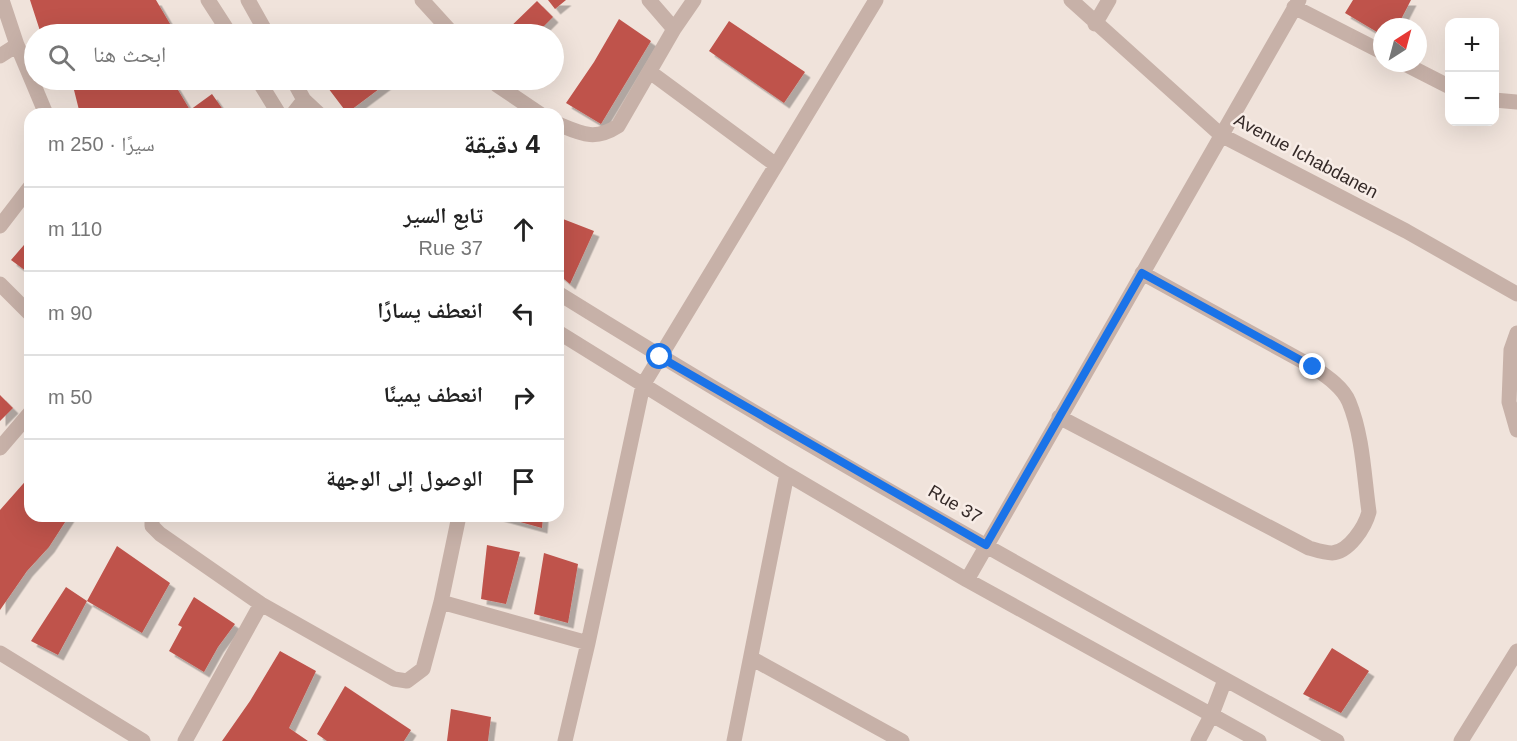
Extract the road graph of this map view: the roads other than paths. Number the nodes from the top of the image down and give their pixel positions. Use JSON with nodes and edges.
{"nodes":[{"id":1,"x":2,"y":0,"type":"edge"},
{"id":2,"x":208,"y":0,"type":"edge"},
{"id":3,"x":248,"y":0,"type":"edge"},
{"id":4,"x":422,"y":0,"type":"edge"},
{"id":5,"x":649,"y":0,"type":"edge"},
{"id":6,"x":694,"y":0,"type":"edge"},
{"id":7,"x":876,"y":0,"type":"edge"},
{"id":8,"x":1071,"y":0,"type":"edge"},
{"id":9,"x":1109,"y":0,"type":"edge"},
{"id":10,"x":1296,"y":4,"type":"edge"},
{"id":11,"x":224,"y":24,"type":"edge"},
{"id":12,"x":261,"y":24,"type":"edge"},
{"id":13,"x":444,"y":24,"type":"edge"},
{"id":14,"x":1095,"y":24,"type":"junction"},
{"id":15,"x":674,"y":29,"type":"junction"},
{"id":16,"x":17,"y":45,"type":"junction"},
{"id":17,"x":1373,"y":47,"type":"edge"},
{"id":18,"x":0,"y":56,"type":"edge"},
{"id":19,"x":24,"y":62,"type":"edge"},
{"id":20,"x":650,"y":72,"type":"junction"},
{"id":21,"x":1420,"y":72,"type":"edge"},
{"id":22,"x":1445,"y":85,"type":"edge"},
{"id":23,"x":36,"y":90,"type":"edge"},
{"id":24,"x":264,"y":90,"type":"edge"},
{"id":25,"x":298,"y":90,"type":"edge"},
{"id":26,"x":504,"y":90,"type":"edge"},
{"id":27,"x":304,"y":100,"type":"junction"},
{"id":28,"x":1499,"y":100,"type":"edge"},
{"id":29,"x":1517,"y":102,"type":"edge"},
{"id":30,"x":43,"y":108,"type":"edge"},
{"id":31,"x":275,"y":108,"type":"edge"},
{"id":32,"x":298,"y":108,"type":"edge"},
{"id":33,"x":313,"y":108,"type":"edge"},
{"id":34,"x":531,"y":108,"type":"edge"},
{"id":35,"x":564,"y":126,"type":"edge"},
{"id":36,"x":1221,"y":135,"type":"junction"},
{"id":37,"x":776,"y":165,"type":"junction"},
{"id":38,"x":24,"y":196,"type":"edge"},
{"id":39,"x":0,"y":226,"type":"edge"},
{"id":40,"x":1142,"y":273,"type":"junction"},
{"id":41,"x":0,"y":284,"type":"edge"},
{"id":42,"x":1517,"y":294,"type":"edge"},
{"id":43,"x":564,"y":297,"type":"edge"},
{"id":44,"x":24,"y":308,"type":"edge"},
{"id":45,"x":1517,"y":333,"type":"edge"},
{"id":46,"x":564,"y":336,"type":"edge"},
{"id":47,"x":660,"y":357,"type":"junction"},
{"id":48,"x":643,"y":385,"type":"junction"},
{"id":49,"x":1059,"y":417,"type":"junction"},
{"id":50,"x":24,"y":421,"type":"edge"},
{"id":51,"x":1517,"y":430,"type":"edge"},
{"id":52,"x":0,"y":448,"type":"edge"},
{"id":53,"x":787,"y":474,"type":"junction"},
{"id":54,"x":152,"y":522,"type":"edge"},
{"id":55,"x":458,"y":522,"type":"edge"},
{"id":56,"x":986,"y":545,"type":"junction"},
{"id":57,"x":967,"y":579,"type":"junction"},
{"id":58,"x":441,"y":602,"type":"junction"},
{"id":59,"x":261,"y":604,"type":"junction"},
{"id":60,"x":588,"y":643,"type":"junction"},
{"id":61,"x":1517,"y":651,"type":"edge"},
{"id":62,"x":0,"y":653,"type":"edge"},
{"id":63,"x":751,"y":658,"type":"junction"},
{"id":64,"x":1225,"y":680,"type":"junction"},
{"id":65,"x":1212,"y":714,"type":"junction"},
{"id":66,"x":143,"y":741,"type":"edge"},
{"id":67,"x":185,"y":741,"type":"edge"},
{"id":68,"x":565,"y":741,"type":"edge"},
{"id":69,"x":734,"y":741,"type":"edge"},
{"id":70,"x":902,"y":741,"type":"edge"},
{"id":71,"x":1198,"y":741,"type":"edge"},
{"id":72,"x":1259,"y":741,"type":"edge"},
{"id":73,"x":1336,"y":741,"type":"edge"},
{"id":74,"x":1461,"y":741,"type":"edge"}],
"edges":[{"from":1,"to":16,"type":"street"},
{"from":2,"to":11,"type":"street"},
{"from":3,"to":12,"type":"street"},
{"from":4,"to":13,"type":"street"},
{"from":5,"to":15,"type":"street"},
{"from":6,"to":15,"type":"street"},
{"from":7,"to":37,"type":"street"},
{"from":8,"to":14,"type":"street","name":"Avenue Ichabdanen"},
{"from":9,"to":14,"type":"street"},
{"from":10,"to":17,"type":"street"},
{"from":10,"to":36,"type":"street"},
{"from":14,"to":36,"type":"street","name":"Avenue Ichabdanen"},
{"from":15,"to":20,"type":"street"},
{"from":16,"to":18,"type":"street"},
{"from":16,"to":19,"type":"street"},
{"from":20,"to":35,"type":"street"},
{"from":20,"to":37,"type":"street"},
{"from":21,"to":22,"type":"street"},
{"from":23,"to":30,"type":"street"},
{"from":24,"to":31,"type":"street"},
{"from":25,"to":27,"type":"street"},
{"from":26,"to":34,"type":"street"},
{"from":27,"to":32,"type":"street"},
{"from":27,"to":33,"type":"street"},
{"from":28,"to":29,"type":"street"},
{"from":36,"to":40,"type":"street"},
{"from":36,"to":42,"type":"street","name":"Avenue Ichabdanen"},
{"from":37,"to":47,"type":"street"},
{"from":38,"to":39,"type":"street"},
{"from":40,"to":49,"type":"street"},
{"from":40,"to":49,"type":"street"},
{"from":41,"to":44,"type":"street"},
{"from":43,"to":47,"type":"street","name":"Rue 37"},
{"from":45,"to":51,"type":"street"},
{"from":46,"to":48,"type":"street"},
{"from":47,"to":48,"type":"street"},
{"from":47,"to":56,"type":"street","name":"Rue 37"},
{"from":48,"to":53,"type":"street"},
{"from":48,"to":60,"type":"street"},
{"from":49,"to":56,"type":"street"},
{"from":50,"to":52,"type":"street"},
{"from":53,"to":57,"type":"street"},
{"from":53,"to":63,"type":"street"},
{"from":54,"to":59,"type":"street"},
{"from":55,"to":58,"type":"street"},
{"from":56,"to":57,"type":"street"},
{"from":56,"to":64,"type":"street","name":"Rue 37"},
{"from":57,"to":65,"type":"street"},
{"from":58,"to":59,"type":"street"},
{"from":58,"to":60,"type":"street"},
{"from":59,"to":67,"type":"street"},
{"from":60,"to":68,"type":"street"},
{"from":61,"to":74,"type":"street"},
{"from":62,"to":66,"type":"street"},
{"from":63,"to":69,"type":"street"},
{"from":63,"to":70,"type":"street"},
{"from":64,"to":65,"type":"street"},
{"from":64,"to":73,"type":"street","name":"Rue 37"},
{"from":65,"to":71,"type":"street"},
{"from":65,"to":72,"type":"street"}]}
